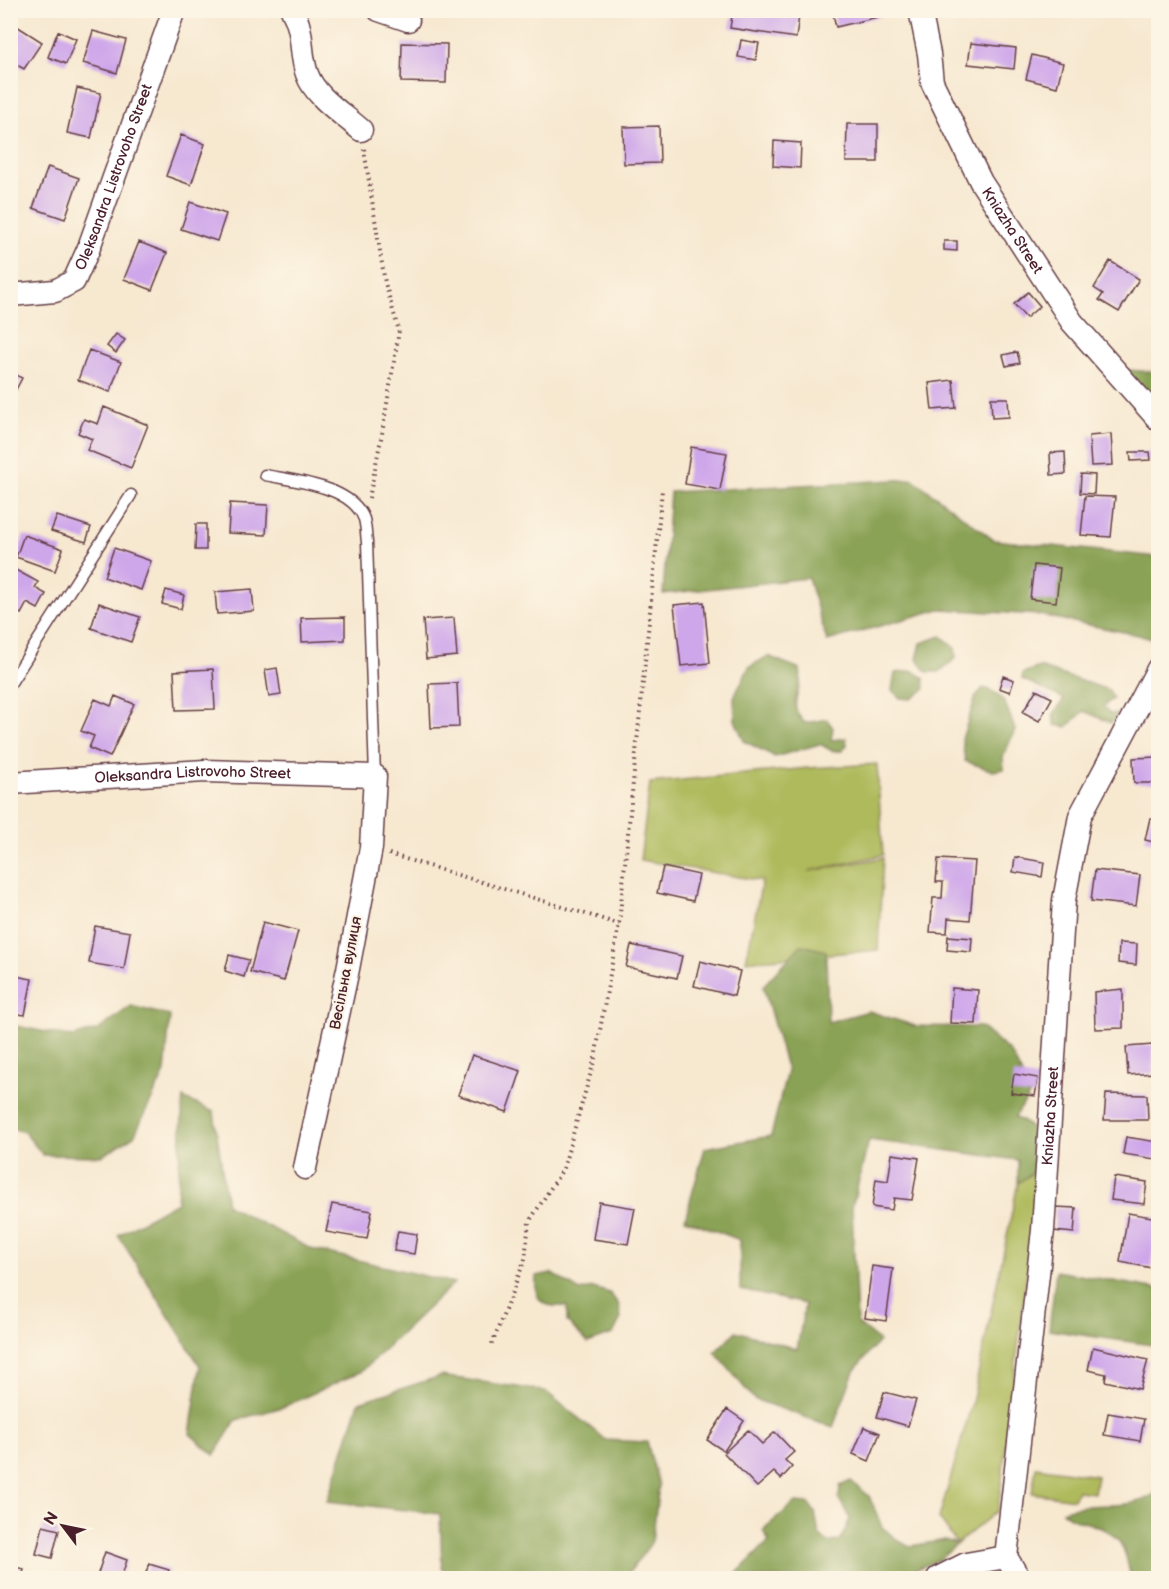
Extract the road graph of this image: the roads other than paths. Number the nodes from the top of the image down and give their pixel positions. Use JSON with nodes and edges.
{"nodes":[{"id":1,"x":174,"y":10,"type":"edge"},
{"id":2,"x":292,"y":10,"type":"edge"},
{"id":3,"x":380,"y":10,"type":"edge"},
{"id":4,"x":920,"y":10,"type":"edge"},
{"id":5,"x":408,"y":20,"type":"dead end"},
{"id":6,"x":362,"y":130,"type":"road end"},
{"id":7,"x":10,"y":295,"type":"edge"},
{"id":8,"x":1158,"y":419,"type":"edge"},
{"id":9,"x":265,"y":475,"type":"dead end"},
{"id":10,"x":130,"y":495,"type":"dead end"},
{"id":11,"x":1158,"y":669,"type":"edge"},
{"id":12,"x":10,"y":684,"type":"edge"},
{"id":13,"x":375,"y":776,"type":"junction"},
{"id":14,"x":10,"y":783,"type":"edge"},
{"id":15,"x":304,"y":1168,"type":"dead end"},
{"id":16,"x":1006,"y":1557,"type":"junction"},
{"id":17,"x":938,"y":1578,"type":"edge"},
{"id":18,"x":1019,"y":1578,"type":"edge"}],
"edges":[{"from":1,"to":7,"type":"street","name":"Oleksandra Listrovoho Street"},
{"from":2,"to":6,"type":"street"},
{"from":3,"to":5,"type":"street"},
{"from":4,"to":8,"type":"street","name":"Kniazha Street"},
{"from":9,"to":13,"type":"lane"},
{"from":10,"to":12,"type":"lane"},
{"from":11,"to":16,"type":"street","name":"Kniazha Street"},
{"from":13,"to":14,"type":"street","name":"Oleksandra Listrovoho Street"},
{"from":13,"to":15,"type":"street","name":"Весільна вулиця"},
{"from":16,"to":17,"type":"street"},
{"from":16,"to":18,"type":"street"}]}
